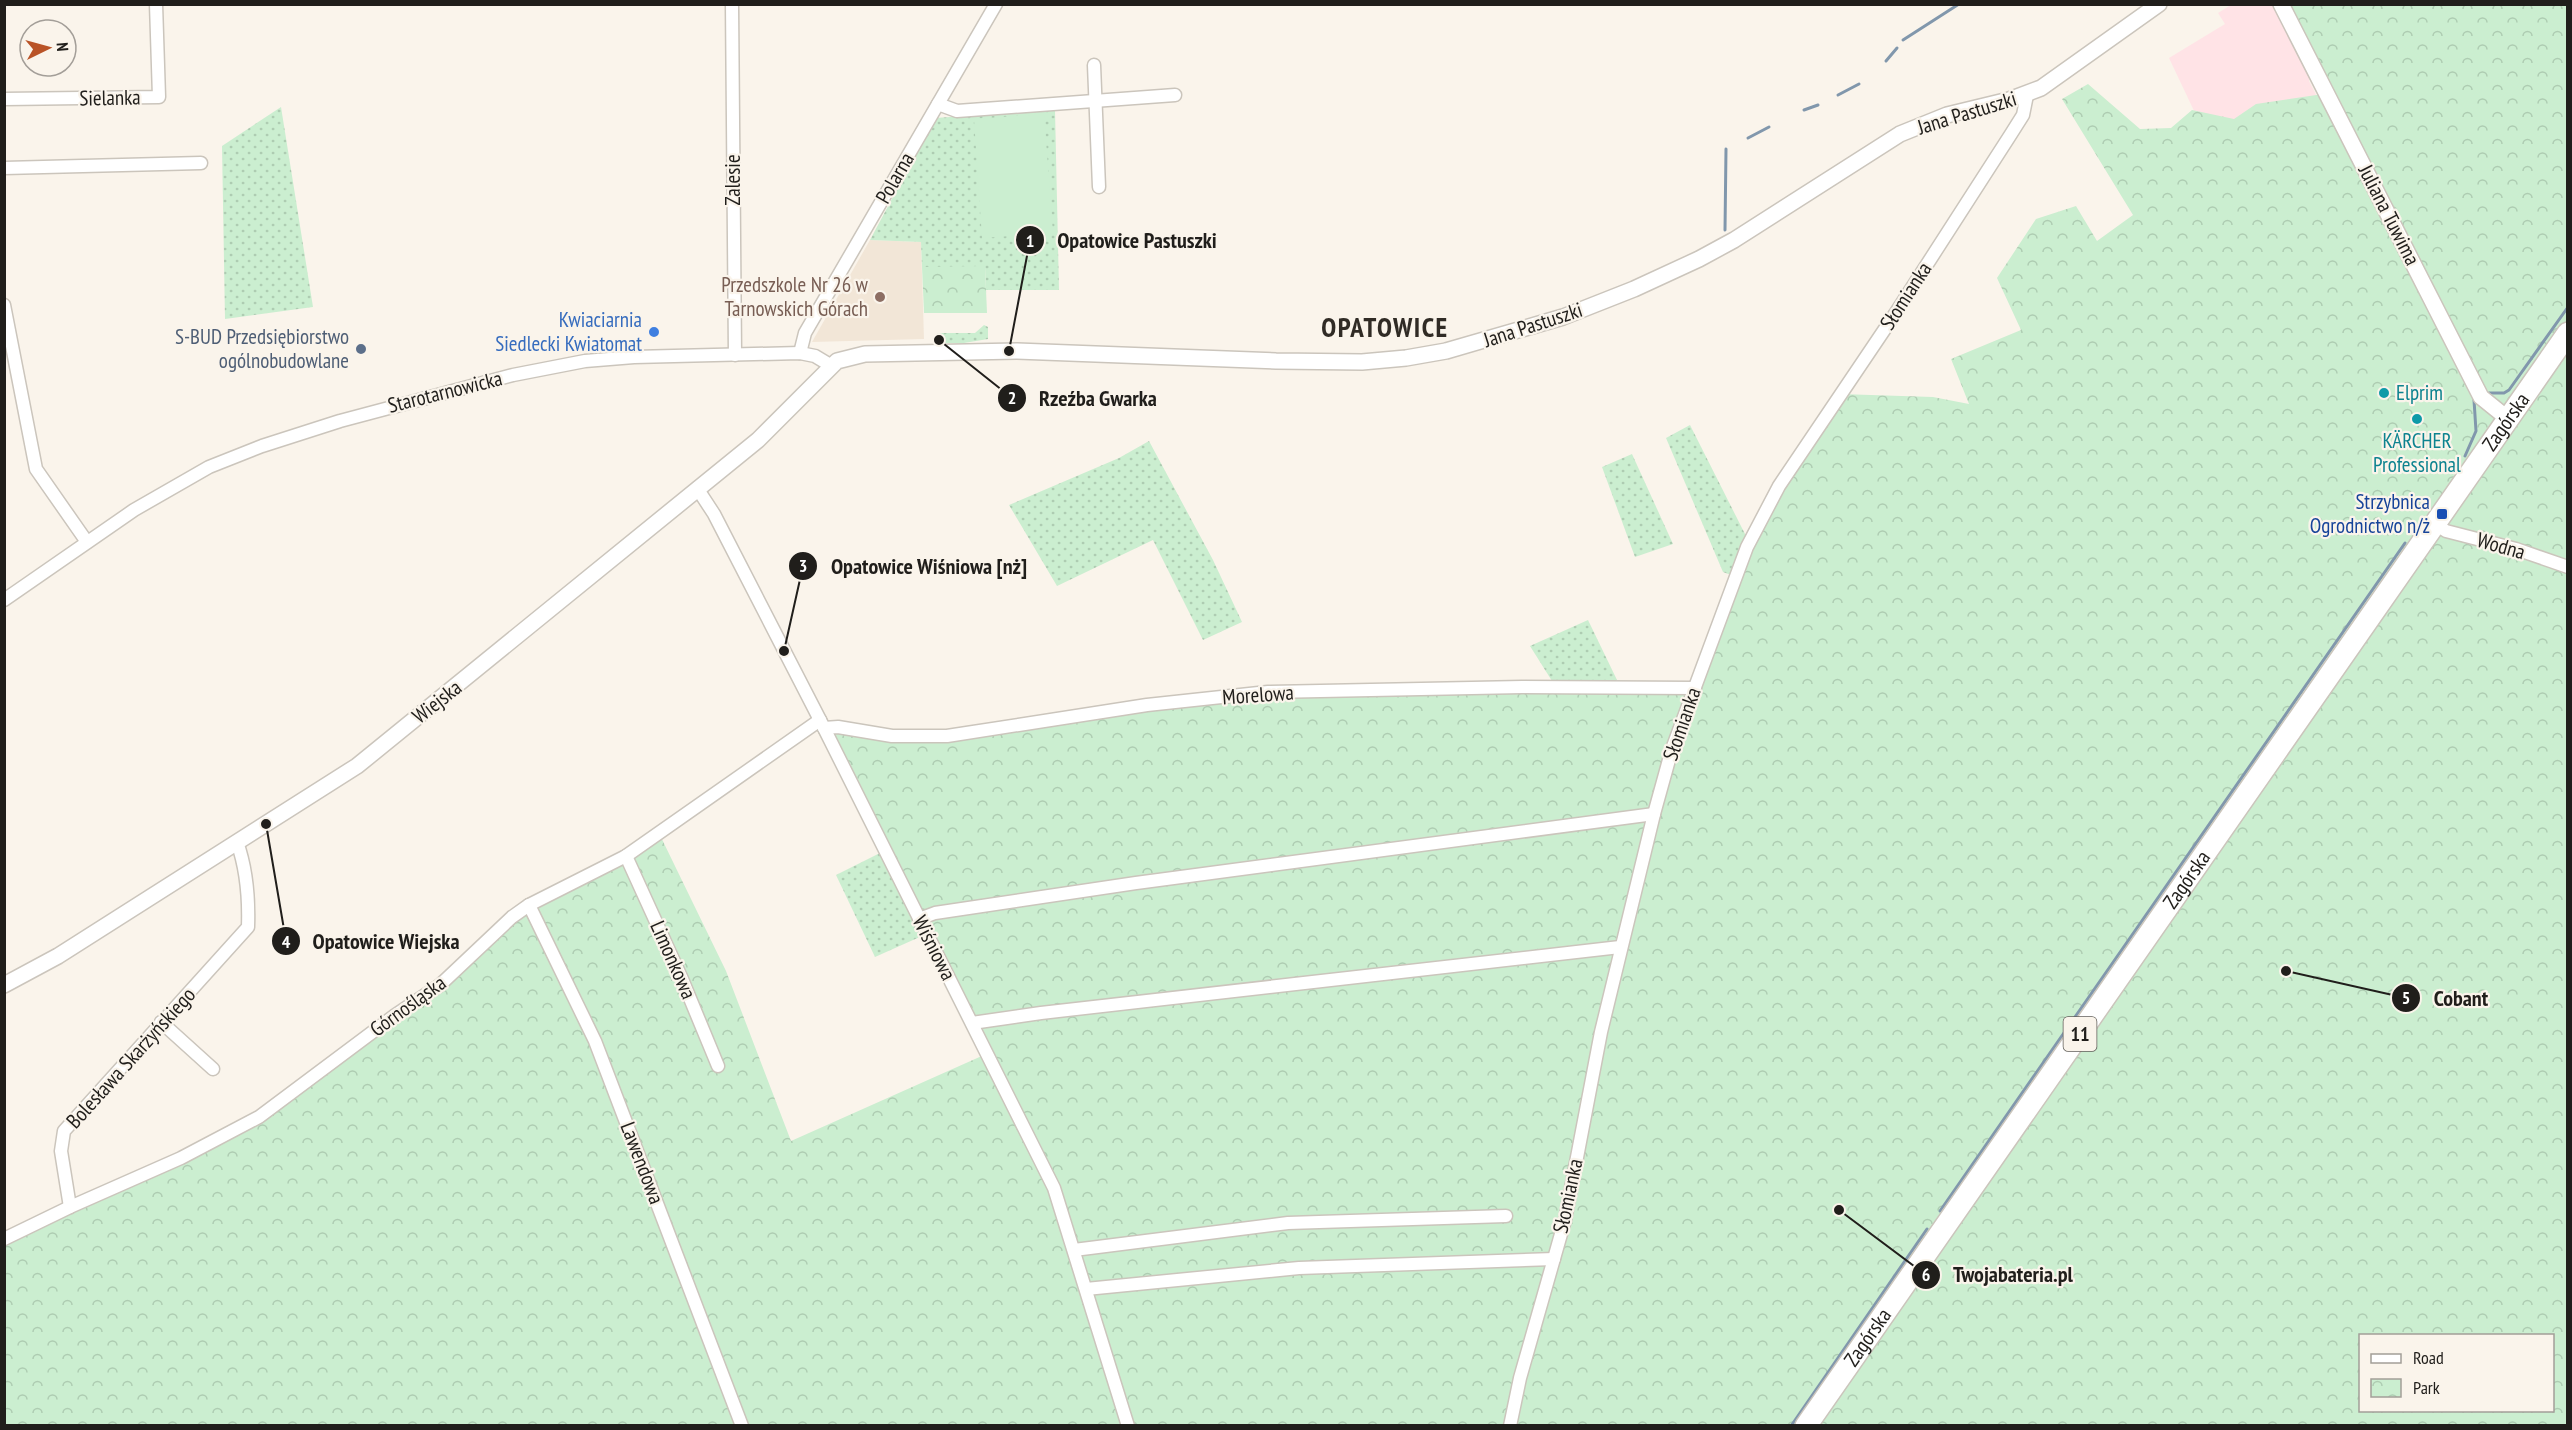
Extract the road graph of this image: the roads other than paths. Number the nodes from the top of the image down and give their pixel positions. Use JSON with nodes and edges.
{"nodes":[{"id":1,"x":156,"y":4,"type":"edge"},
{"id":2,"x":732,"y":4,"type":"edge"},
{"id":3,"x":996,"y":4,"type":"edge"},
{"id":4,"x":2159,"y":4,"type":"edge"},
{"id":5,"x":2281,"y":4,"type":"edge"},
{"id":6,"x":1094,"y":65,"type":"dead end"},
{"id":7,"x":2027,"y":94,"type":"junction"},
{"id":8,"x":1175,"y":95,"type":"dead end"},
{"id":9,"x":4,"y":99,"type":"edge"},
{"id":10,"x":1094,"y":101,"type":"junction"},
{"id":11,"x":938,"y":104,"type":"junction"},
{"id":12,"x":201,"y":164,"type":"dead end"},
{"id":13,"x":4,"y":168,"type":"edge"},
{"id":14,"x":1099,"y":187,"type":"dead end"},
{"id":15,"x":4,"y":305,"type":"edge"},
{"id":16,"x":2568,"y":333,"type":"edge"},
{"id":17,"x":800,"y":353,"type":"junction"},
{"id":18,"x":735,"y":355,"type":"junction"},
{"id":19,"x":830,"y":365,"type":"junction"},
{"id":20,"x":2507,"y":418,"type":"junction"},
{"id":21,"x":698,"y":488,"type":"junction"},
{"id":22,"x":2435,"y":524,"type":"junction"},
{"id":23,"x":87,"y":542,"type":"junction"},
{"id":24,"x":2568,"y":567,"type":"edge"},
{"id":25,"x":4,"y":600,"type":"edge"},
{"id":26,"x":1695,"y":687,"type":"junction"},
{"id":27,"x":822,"y":724,"type":"junction"},
{"id":28,"x":1653,"y":814,"type":"junction"},
{"id":29,"x":237,"y":842,"type":"junction"},
{"id":30,"x":626,"y":856,"type":"junction"},
{"id":31,"x":529,"y":905,"type":"junction"},
{"id":32,"x":919,"y":919,"type":"junction"},
{"id":33,"x":1620,"y":947,"type":"junction"},
{"id":34,"x":4,"y":985,"type":"edge"},
{"id":35,"x":161,"y":1022,"type":"junction"},
{"id":36,"x":972,"y":1023,"type":"junction"},
{"id":37,"x":718,"y":1066,"type":"dead end"},
{"id":38,"x":213,"y":1069,"type":"dead end"},
{"id":39,"x":69,"y":1207,"type":"junction"},
{"id":40,"x":1506,"y":1216,"type":"dead end"},
{"id":41,"x":4,"y":1239,"type":"edge"},
{"id":42,"x":1074,"y":1250,"type":"junction"},
{"id":43,"x":1554,"y":1259,"type":"junction"},
{"id":44,"x":1086,"y":1289,"type":"junction"},
{"id":45,"x":742,"y":1425,"type":"edge"},
{"id":46,"x":1128,"y":1425,"type":"edge"},
{"id":47,"x":1510,"y":1425,"type":"edge"},
{"id":48,"x":1806,"y":1425,"type":"edge"}],
"edges":[{"from":1,"to":9,"type":"street","name":"Sielanka"},
{"from":2,"to":18,"type":"street","name":"Zalesie"},
{"from":3,"to":11,"type":"street","name":"Polarna"},
{"from":4,"to":7,"type":"street","name":"Jana Pastuszki"},
{"from":5,"to":20,"type":"street","name":"Juliana Tuwima"},
{"from":6,"to":10,"type":"street"},
{"from":7,"to":19,"type":"street","name":"Jana Pastuszki"},
{"from":7,"to":26,"type":"street","name":"Słomianka"},
{"from":8,"to":10,"type":"street"},
{"from":10,"to":11,"type":"street"},
{"from":10,"to":14,"type":"street"},
{"from":11,"to":17,"type":"street","name":"Polarna"},
{"from":12,"to":13,"type":"street"},
{"from":15,"to":23,"type":"street"},
{"from":16,"to":20,"type":"highway","name":"Zagórska"},
{"from":17,"to":18,"type":"street","name":"Starotarnowicka"},
{"from":17,"to":19,"type":"street","name":"Starotarnowicka"},
{"from":18,"to":23,"type":"street","name":"Starotarnowicka"},
{"from":19,"to":21,"type":"street","name":"Wiejska"},
{"from":20,"to":22,"type":"highway","name":"Zagórska","number":"11"},
{"from":21,"to":27,"type":"street","name":"Wiśniowa"},
{"from":21,"to":29,"type":"street","name":"Wiejska"},
{"from":22,"to":24,"type":"street","name":"Wodna"},
{"from":22,"to":48,"type":"highway","name":"Zagórska","number":"11"},
{"from":23,"to":25,"type":"street","name":"Starotarnowicka"},
{"from":26,"to":27,"type":"street","name":"Morelowa"},
{"from":26,"to":28,"type":"street","name":"Słomianka"},
{"from":27,"to":30,"type":"street","name":"Górnośląska"},
{"from":27,"to":32,"type":"street","name":"Wiśniowa"},
{"from":28,"to":32,"type":"street"},
{"from":28,"to":33,"type":"street","name":"Słomianka"},
{"from":29,"to":34,"type":"street","name":"Wiejska"},
{"from":29,"to":35,"type":"street","name":"Bolesława Skarżyńskiego"},
{"from":30,"to":31,"type":"street","name":"Górnośląska"},
{"from":30,"to":37,"type":"street","name":"Limonkowa"},
{"from":31,"to":39,"type":"street","name":"Górnośląska"},
{"from":31,"to":45,"type":"street","name":"Lawendowa"},
{"from":32,"to":36,"type":"street","name":"Wiśniowa"},
{"from":33,"to":36,"type":"street"},
{"from":33,"to":43,"type":"street","name":"Słomianka"},
{"from":35,"to":38,"type":"street"},
{"from":35,"to":39,"type":"street","name":"Bolesława Skarżyńskiego"},
{"from":36,"to":42,"type":"street","name":"Wiśniowa"},
{"from":39,"to":41,"type":"street","name":"Górnośląska"},
{"from":40,"to":42,"type":"street"},
{"from":42,"to":44,"type":"street","name":"Wiśniowa"},
{"from":43,"to":44,"type":"street"},
{"from":43,"to":47,"type":"street","name":"Słomianka"},
{"from":44,"to":46,"type":"street","name":"Wiśniowa"}]}
